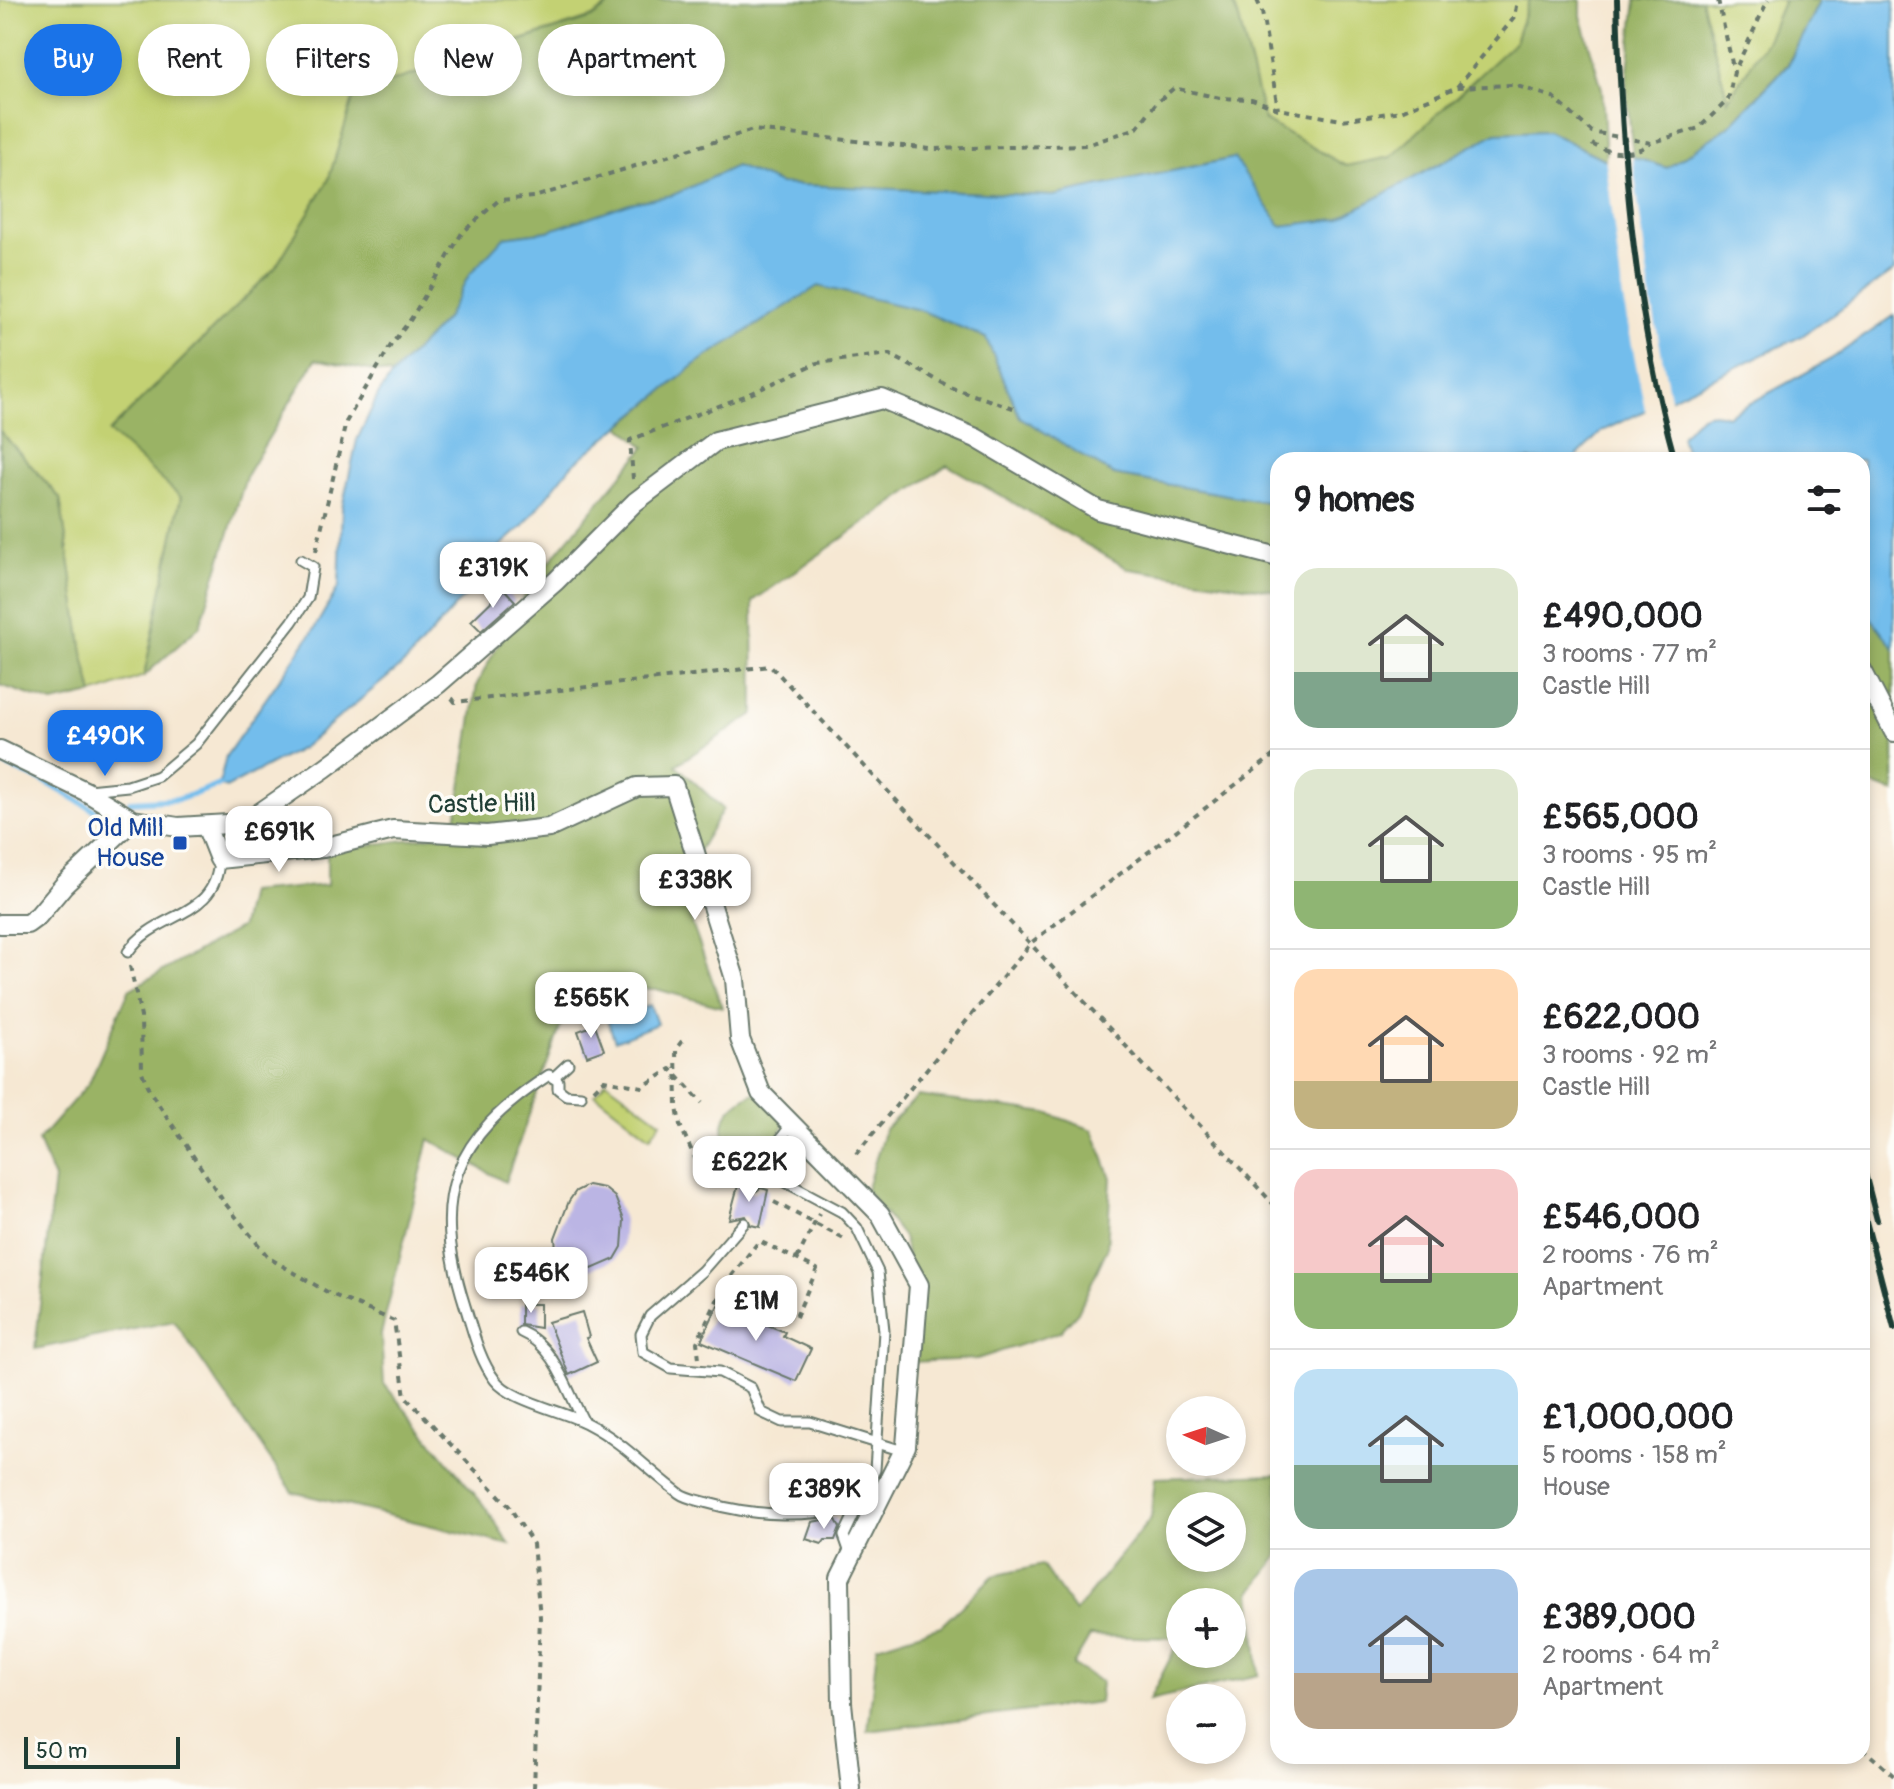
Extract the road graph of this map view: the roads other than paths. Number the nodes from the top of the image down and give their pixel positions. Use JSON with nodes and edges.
{"nodes":[{"id":1,"x":1270,"y":555,"type":"edge"},
{"id":2,"x":301,"y":560,"type":"dead end"},
{"id":3,"x":1870,"y":686,"type":"edge"},
{"id":4,"x":1894,"y":732,"type":"edge"},
{"id":5,"x":0,"y":750,"type":"edge"},
{"id":6,"x":85,"y":791,"type":"junction"},
{"id":7,"x":133,"y":820,"type":"junction"},
{"id":8,"x":206,"y":826,"type":"junction"},
{"id":9,"x":219,"y":859,"type":"junction"},
{"id":10,"x":0,"y":924,"type":"edge"},
{"id":11,"x":128,"y":952,"type":"road end"},
{"id":12,"x":568,"y":1064,"type":"dead end"},
{"id":13,"x":553,"y":1078,"type":"junction"},
{"id":14,"x":581,"y":1096,"type":"road end"},
{"id":15,"x":791,"y":1125,"type":"junction"},
{"id":16,"x":761,"y":1169,"type":"junction"},
{"id":17,"x":754,"y":1186,"type":"dead end"},
{"id":18,"x":744,"y":1223,"type":"dead end"},
{"id":19,"x":521,"y":1332,"type":"dead end"},
{"id":20,"x":584,"y":1422,"type":"junction"},
{"id":21,"x":878,"y":1443,"type":"junction"},
{"id":22,"x":903,"y":1451,"type":"junction"},
{"id":23,"x":858,"y":1507,"type":"junction"},
{"id":24,"x":851,"y":1556,"type":"junction"},
{"id":25,"x":851,"y":1789,"type":"edge"}],
"edges":[{"from":1,"to":8,"type":"street"},
{"from":2,"to":6,"type":"lane"},
{"from":3,"to":4,"type":"street"},
{"from":5,"to":6,"type":"street"},
{"from":6,"to":7,"type":"street"},
{"from":7,"to":8,"type":"street"},
{"from":7,"to":10,"type":"street"},
{"from":8,"to":9,"type":"street"},
{"from":9,"to":11,"type":"lane"},
{"from":9,"to":15,"type":"street","name":"Castle Hill"},
{"from":12,"to":13,"type":"lane"},
{"from":13,"to":14,"type":"lane"},
{"from":13,"to":20,"type":"lane"},
{"from":15,"to":16,"type":"lane"},
{"from":15,"to":22,"type":"street","name":"Castle Hill"},
{"from":16,"to":17,"type":"lane"},
{"from":16,"to":21,"type":"lane"},
{"from":18,"to":21,"type":"lane"},
{"from":19,"to":20,"type":"lane"},
{"from":20,"to":23,"type":"lane"},
{"from":21,"to":22,"type":"lane"},
{"from":21,"to":23,"type":"lane"},
{"from":22,"to":24,"type":"street"},
{"from":23,"to":24,"type":"lane"},
{"from":24,"to":25,"type":"street"}]}
